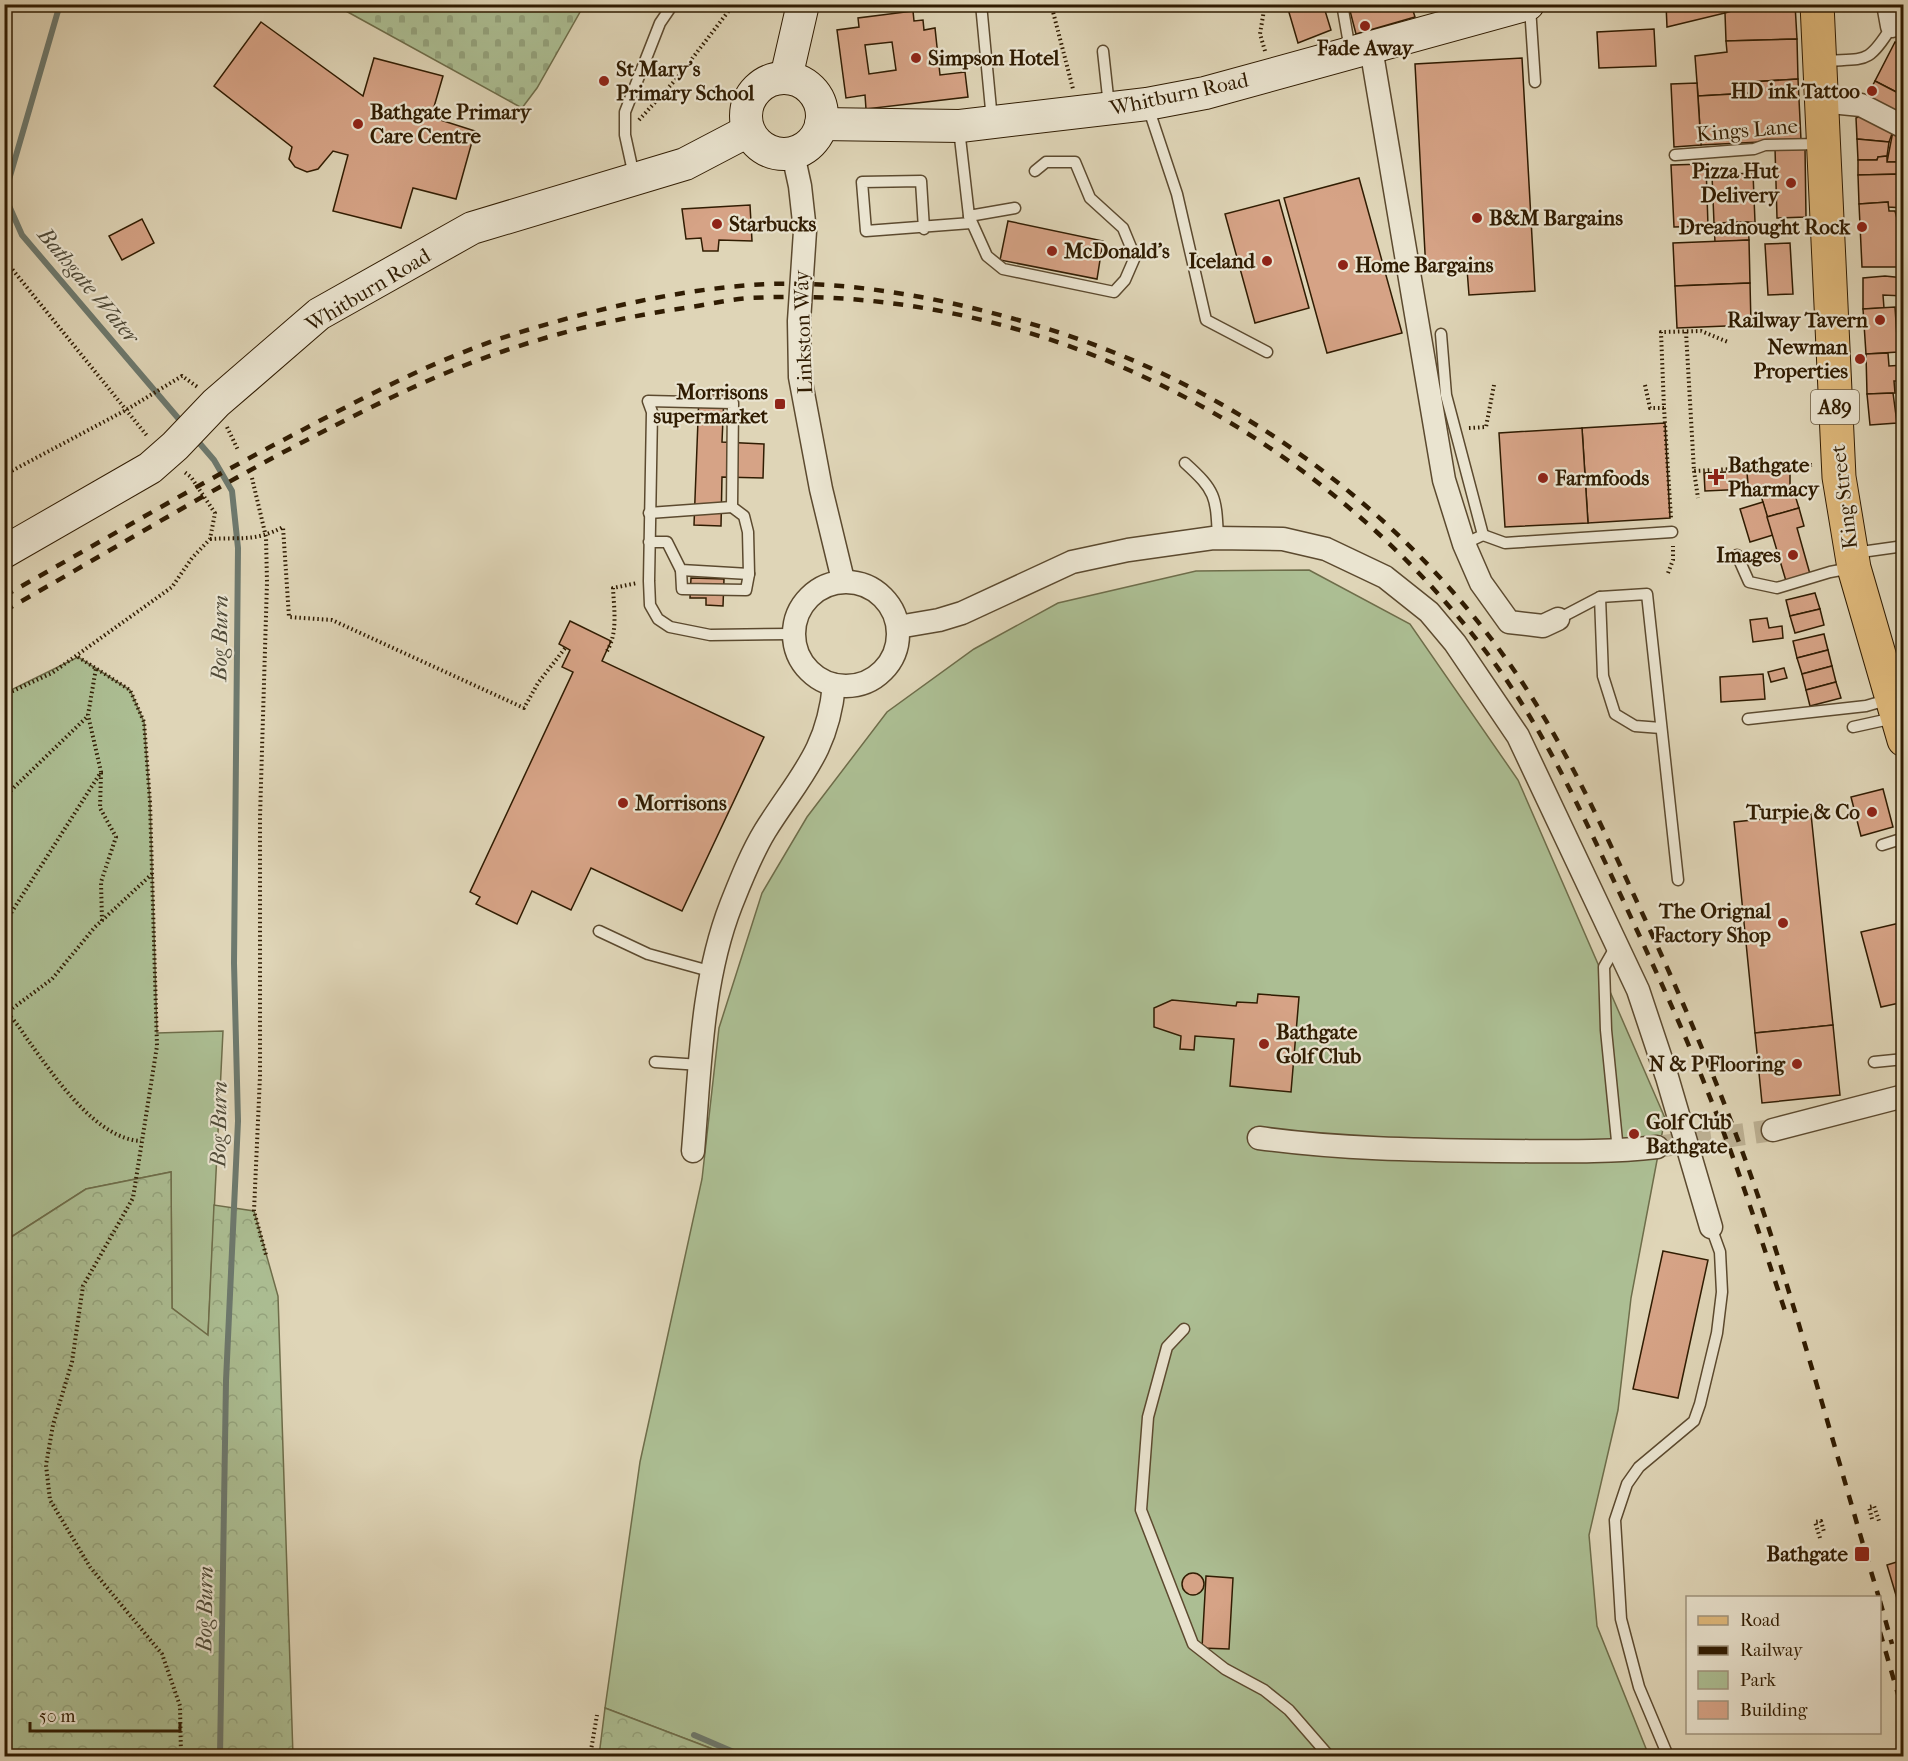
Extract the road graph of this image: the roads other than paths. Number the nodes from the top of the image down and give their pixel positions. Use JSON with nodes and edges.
{"nodes":[{"id":1,"x":673,"y":4,"type":"edge"},
{"id":2,"x":803,"y":4,"type":"edge"},
{"id":3,"x":981,"y":4,"type":"edge"},
{"id":4,"x":1342,"y":4,"type":"edge"},
{"id":5,"x":1529,"y":4,"type":"edge"},
{"id":6,"x":1816,"y":4,"type":"edge"},
{"id":7,"x":1445,"y":15,"type":"edge"},
{"id":8,"x":1894,"y":21,"type":"edge"},
{"id":9,"x":1103,"y":51,"type":"dead end"},
{"id":10,"x":1361,"y":51,"type":"junction"},
{"id":11,"x":1818,"y":61,"type":"junction"},
{"id":12,"x":786,"y":78,"type":"junction"},
{"id":13,"x":1535,"y":82,"type":"dead end"},
{"id":14,"x":1820,"y":101,"type":"junction"},
{"id":15,"x":1147,"y":104,"type":"junction"},
{"id":16,"x":1094,"y":111,"type":"junction"},
{"id":17,"x":992,"y":123,"type":"junction"},
{"id":18,"x":821,"y":124,"type":"junction"},
{"id":19,"x":960,"y":126,"type":"junction"},
{"id":20,"x":1904,"y":127,"type":"edge"},
{"id":21,"x":748,"y":131,"type":"junction"},
{"id":22,"x":1822,"y":144,"type":"junction"},
{"id":23,"x":793,"y":154,"type":"junction"},
{"id":24,"x":1675,"y":155,"type":"dead end"},
{"id":25,"x":1035,"y":171,"type":"dead end"},
{"id":26,"x":634,"y":180,"type":"junction"},
{"id":27,"x":1015,"y":208,"type":"dead end"},
{"id":28,"x":970,"y":219,"type":"junction"},
{"id":29,"x":924,"y":229,"type":"junction"},
{"id":30,"x":1441,"y":334,"type":"dead end"},
{"id":31,"x":1267,"y":352,"type":"dead end"},
{"id":32,"x":1437,"y":397,"type":"junction"},
{"id":33,"x":1185,"y":463,"type":"dead end"},
{"id":34,"x":732,"y":507,"type":"junction"},
{"id":35,"x":649,"y":513,"type":"junction"},
{"id":36,"x":1672,"y":532,"type":"road end"},
{"id":37,"x":1218,"y":538,"type":"junction"},
{"id":38,"x":1473,"y":539,"type":"junction"},
{"id":39,"x":649,"y":542,"type":"junction"},
{"id":40,"x":1904,"y":546,"type":"edge"},
{"id":41,"x":4,"y":552,"type":"edge"},
{"id":42,"x":1737,"y":555,"type":"dead end"},
{"id":43,"x":1852,"y":561,"type":"junction"},
{"id":44,"x":681,"y":570,"type":"junction"},
{"id":45,"x":749,"y":574,"type":"junction"},
{"id":46,"x":843,"y":580,"type":"junction"},
{"id":47,"x":1600,"y":597,"type":"junction"},
{"id":48,"x":1558,"y":619,"type":"joint"},
{"id":49,"x":898,"y":627,"type":"junction"},
{"id":50,"x":793,"y":634,"type":"junction"},
{"id":51,"x":834,"y":686,"type":"junction"},
{"id":52,"x":1898,"y":713,"type":"edge"},
{"id":53,"x":1748,"y":719,"type":"dead end"},
{"id":54,"x":1661,"y":728,"type":"junction"},
{"id":55,"x":1853,"y":728,"type":"dead end"},
{"id":56,"x":1904,"y":838,"type":"edge"},
{"id":57,"x":1882,"y":845,"type":"dead end"},
{"id":58,"x":1678,"y":880,"type":"dead end"},
{"id":59,"x":599,"y":931,"type":"dead end"},
{"id":60,"x":1618,"y":943,"type":"junction"},
{"id":61,"x":712,"y":972,"type":"junction"},
{"id":62,"x":1904,"y":1059,"type":"edge"},
{"id":63,"x":655,"y":1062,"type":"dead end"},
{"id":64,"x":1874,"y":1062,"type":"dead end"},
{"id":65,"x":701,"y":1065,"type":"junction"},
{"id":66,"x":1904,"y":1096,"type":"edge"},
{"id":67,"x":1773,"y":1130,"type":"tunnel mouth"},
{"id":68,"x":1259,"y":1138,"type":"dead end"},
{"id":69,"x":1657,"y":1147,"type":"tunnel mouth"},
{"id":70,"x":693,"y":1151,"type":"dead end"},
{"id":71,"x":1618,"y":1152,"type":"junction"},
{"id":72,"x":1711,"y":1227,"type":"joint"},
{"id":73,"x":1184,"y":1329,"type":"dead end"},
{"id":74,"x":1329,"y":1756,"type":"edge"},
{"id":75,"x":1668,"y":1756,"type":"edge"}],
"edges":[{"from":1,"to":26,"type":"lane"},
{"from":2,"to":12,"type":"main road"},
{"from":3,"to":17,"type":"lane"},
{"from":4,"to":10,"type":"lane"},
{"from":5,"to":7,"type":"main road","name":"Whitburn Road"},
{"from":5,"to":13,"type":"lane"},
{"from":6,"to":11,"type":"main road","number":"A89"},
{"from":7,"to":10,"type":"main road","name":"Whitburn Road"},
{"from":8,"to":11,"type":"lane"},
{"from":9,"to":16,"type":"lane"},
{"from":10,"to":15,"type":"main road","name":"Whitburn Road"},
{"from":10,"to":32,"type":"street"},
{"from":11,"to":14,"type":"main road","number":"A89"},
{"from":12,"to":18,"type":"main road"},
{"from":12,"to":21,"type":"main road"},
{"from":14,"to":20,"type":"street"},
{"from":14,"to":22,"type":"main road","name":"King Street","number":"A89"},
{"from":15,"to":16,"type":"main road","name":"Whitburn Road"},
{"from":15,"to":31,"type":"lane"},
{"from":16,"to":17,"type":"main road","name":"Whitburn Road"},
{"from":17,"to":19,"type":"main road","name":"Whitburn Road"},
{"from":18,"to":19,"type":"main road","name":"Whitburn Road"},
{"from":18,"to":23,"type":"main road"},
{"from":19,"to":28,"type":"lane"},
{"from":21,"to":23,"type":"main road"},
{"from":21,"to":26,"type":"main road","name":"Whitburn Road"},
{"from":22,"to":24,"type":"lane","name":"Kings Lane"},
{"from":22,"to":43,"type":"main road","name":"King Street","number":"A89"},
{"from":23,"to":46,"type":"street","name":"Linkston Way"},
{"from":25,"to":28,"type":"lane"},
{"from":26,"to":41,"type":"main road","name":"Whitburn Road"},
{"from":27,"to":28,"type":"lane"},
{"from":28,"to":29,"type":"lane"},
{"from":29,"to":29,"type":"lane"},
{"from":30,"to":32,"type":"lane"},
{"from":32,"to":38,"type":"lane"},
{"from":32,"to":38,"type":"street"},
{"from":33,"to":37,"type":"lane"},
{"from":34,"to":35,"type":"lane"},
{"from":34,"to":35,"type":"lane"},
{"from":34,"to":45,"type":"lane"},
{"from":35,"to":39,"type":"lane"},
{"from":36,"to":38,"type":"lane"},
{"from":37,"to":49,"type":"street"},
{"from":37,"to":60,"type":"street"},
{"from":38,"to":48,"type":"street"},
{"from":39,"to":44,"type":"lane"},
{"from":39,"to":50,"type":"lane"},
{"from":40,"to":43,"type":"lane"},
{"from":42,"to":43,"type":"lane"},
{"from":43,"to":52,"type":"main road","name":"King Street","number":"A89"},
{"from":44,"to":45,"type":"lane"},
{"from":44,"to":45,"type":"lane"},
{"from":46,"to":49,"type":"street"},
{"from":46,"to":50,"type":"street"},
{"from":47,"to":48,"type":"lane"},
{"from":47,"to":54,"type":"lane"},
{"from":47,"to":54,"type":"lane"},
{"from":49,"to":51,"type":"street"},
{"from":50,"to":51,"type":"street"},
{"from":51,"to":61,"type":"street"},
{"from":52,"to":53,"type":"lane"},
{"from":52,"to":55,"type":"lane"},
{"from":54,"to":58,"type":"lane"},
{"from":56,"to":57,"type":"lane"},
{"from":59,"to":61,"type":"lane"},
{"from":60,"to":71,"type":"lane"},
{"from":60,"to":72,"type":"street"},
{"from":61,"to":65,"type":"street"},
{"from":62,"to":64,"type":"lane"},
{"from":63,"to":65,"type":"lane"},
{"from":65,"to":70,"type":"street"},
{"from":66,"to":67,"type":"street"},
{"from":68,"to":71,"type":"street"},
{"from":69,"to":71,"type":"street"},
{"from":72,"to":75,"type":"lane"},
{"from":73,"to":74,"type":"lane"}]}
